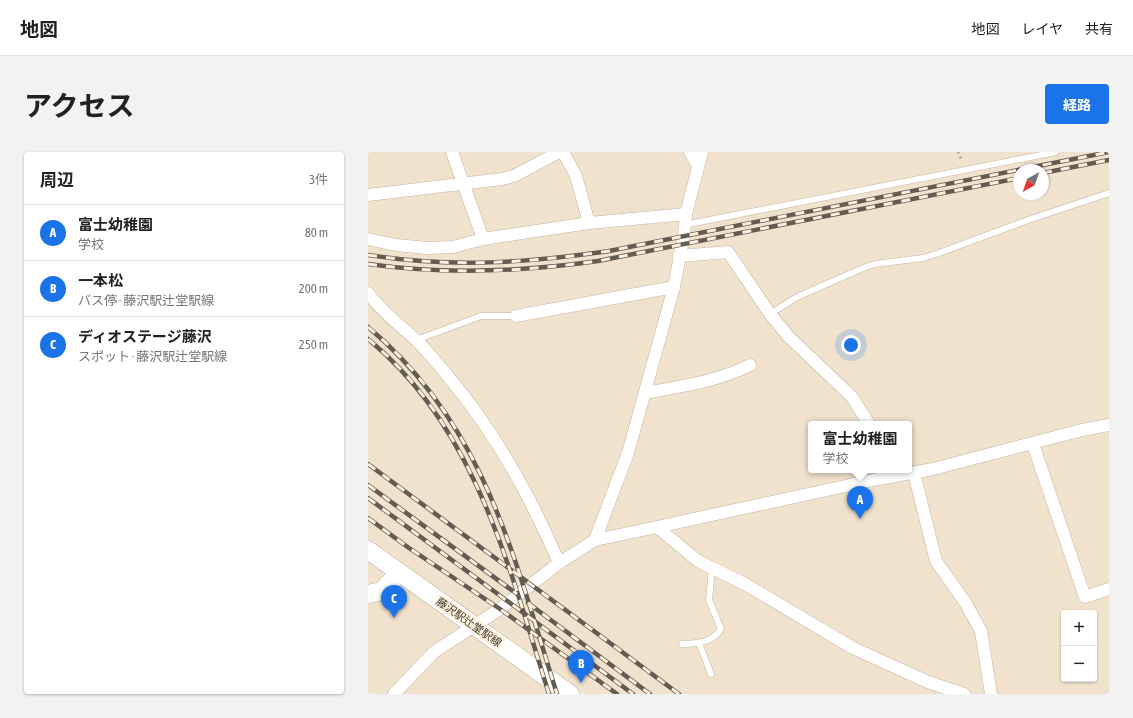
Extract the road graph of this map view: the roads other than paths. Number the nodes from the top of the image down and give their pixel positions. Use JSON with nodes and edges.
{"nodes":[{"id":1,"x":452,"y":152,"type":"edge"},
{"id":2,"x":559,"y":152,"type":"edge"},
{"id":3,"x":563,"y":152,"type":"edge"},
{"id":4,"x":690,"y":152,"type":"edge"},
{"id":5,"x":702,"y":152,"type":"edge"},
{"id":6,"x":1056,"y":152,"type":"edge"},
{"id":7,"x":698,"y":166,"type":"junction"},
{"id":8,"x":463,"y":184,"type":"junction"},
{"id":9,"x":1109,"y":193,"type":"edge"},
{"id":10,"x":368,"y":195,"type":"edge"},
{"id":11,"x":685,"y":219,"type":"junction"},
{"id":12,"x":589,"y":223,"type":"junction"},
{"id":13,"x":368,"y":239,"type":"edge"},
{"id":14,"x":483,"y":239,"type":"junction"},
{"id":15,"x":679,"y":256,"type":"junction"},
{"id":16,"x":674,"y":287,"type":"junction"},
{"id":17,"x":368,"y":293,"type":"edge"},
{"id":18,"x":770,"y":314,"type":"junction"},
{"id":19,"x":516,"y":316,"type":"joint"},
{"id":20,"x":416,"y":340,"type":"junction"},
{"id":21,"x":750,"y":365,"type":"dead end"},
{"id":22,"x":645,"y":392,"type":"junction"},
{"id":23,"x":867,"y":421,"type":"edge"},
{"id":24,"x":1109,"y":425,"type":"edge"},
{"id":25,"x":1033,"y":444,"type":"junction"},
{"id":26,"x":912,"y":472,"type":"edge"},
{"id":27,"x":905,"y":473,"type":"edge"},
{"id":28,"x":910,"y":473,"type":"edge"},
{"id":29,"x":657,"y":527,"type":"junction"},
{"id":30,"x":595,"y":540,"type":"junction"},
{"id":31,"x":368,"y":550,"type":"edge"},
{"id":32,"x":559,"y":563,"type":"junction"},
{"id":33,"x":712,"y":568,"type":"junction"},
{"id":34,"x":399,"y":572,"type":"junction"},
{"id":35,"x":1109,"y":589,"type":"edge"},
{"id":36,"x":368,"y":594,"type":"edge"},
{"id":37,"x":475,"y":626,"type":"junction"},
{"id":38,"x":699,"y":643,"type":"junction"},
{"id":39,"x":682,"y":644,"type":"dead end"},
{"id":40,"x":711,"y":674,"type":"dead end"},
{"id":41,"x":394,"y":694,"type":"edge"},
{"id":42,"x":570,"y":694,"type":"edge"},
{"id":43,"x":964,"y":694,"type":"edge"},
{"id":44,"x":991,"y":694,"type":"edge"}],
"edges":[{"from":1,"to":8,"type":"street"},
{"from":2,"to":8,"type":"street"},
{"from":3,"to":12,"type":"street"},
{"from":4,"to":7,"type":"street"},
{"from":5,"to":7,"type":"street"},
{"from":6,"to":11,"type":"lane"},
{"from":7,"to":11,"type":"street"},
{"from":8,"to":10,"type":"street"},
{"from":8,"to":14,"type":"street"},
{"from":9,"to":18,"type":"lane"},
{"from":11,"to":12,"type":"street"},
{"from":11,"to":15,"type":"street"},
{"from":12,"to":14,"type":"street"},
{"from":13,"to":14,"type":"street"},
{"from":15,"to":16,"type":"street"},
{"from":15,"to":18,"type":"street"},
{"from":16,"to":19,"type":"street"},
{"from":16,"to":22,"type":"street"},
{"from":17,"to":20,"type":"street"},
{"from":18,"to":23,"type":"street"},
{"from":19,"to":20,"type":"lane"},
{"from":20,"to":32,"type":"street"},
{"from":21,"to":22,"type":"street"},
{"from":22,"to":30,"type":"street"},
{"from":24,"to":25,"type":"street"},
{"from":25,"to":26,"type":"street"},
{"from":25,"to":35,"type":"street"},
{"from":27,"to":29,"type":"street"},
{"from":28,"to":44,"type":"street"},
{"from":29,"to":30,"type":"street"},
{"from":29,"to":33,"type":"street"},
{"from":30,"to":32,"type":"street"},
{"from":31,"to":34,"type":"street","name":"藤沢駅辻堂駅線"},
{"from":32,"to":37,"type":"street"},
{"from":33,"to":38,"type":"lane"},
{"from":33,"to":43,"type":"street"},
{"from":34,"to":36,"type":"street"},
{"from":34,"to":37,"type":"street","name":"藤沢駅辻堂駅線"},
{"from":37,"to":41,"type":"street"},
{"from":37,"to":42,"type":"street","name":"藤沢駅辻堂駅線"},
{"from":38,"to":39,"type":"lane"},
{"from":38,"to":40,"type":"lane"}]}
